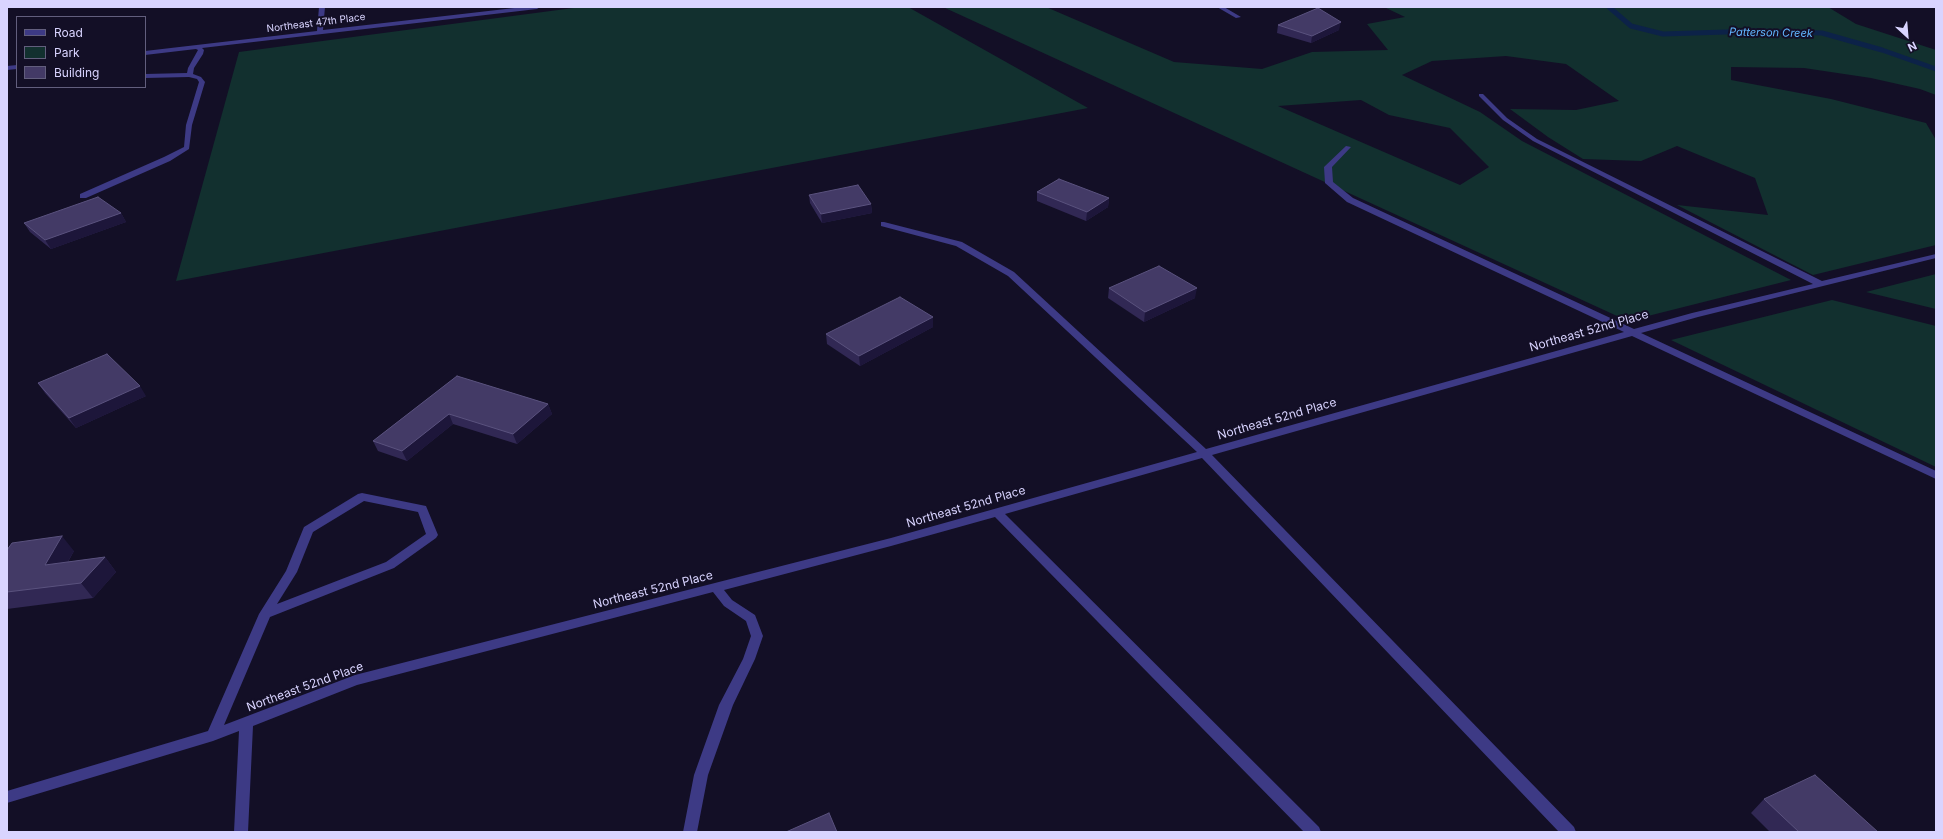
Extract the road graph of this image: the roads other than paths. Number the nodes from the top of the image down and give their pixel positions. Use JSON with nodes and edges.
{"nodes":[{"id":1,"x":322,"y":7,"type":"edge"},
{"id":2,"x":538,"y":7,"type":"edge"},
{"id":3,"x":1220,"y":7,"type":"edge"},
{"id":4,"x":1238,"y":17,"type":"dead end"},
{"id":5,"x":320,"y":33,"type":"junction"},
{"id":6,"x":198,"y":47,"type":"junction"},
{"id":7,"x":146,"y":53,"type":"edge"},
{"id":8,"x":190,"y":75,"type":"junction"},
{"id":9,"x":146,"y":76,"type":"edge"},
{"id":10,"x":1481,"y":95,"type":"dead end"},
{"id":11,"x":1348,"y":147,"type":"dead end"},
{"id":12,"x":83,"y":196,"type":"dead end"},
{"id":13,"x":884,"y":224,"type":"dead end"},
{"id":14,"x":1936,"y":256,"type":"edge"},
{"id":15,"x":1820,"y":284,"type":"junction"},
{"id":16,"x":1634,"y":332,"type":"junction"},
{"id":17,"x":1204,"y":453,"type":"junction"},
{"id":18,"x":1936,"y":475,"type":"edge"},
{"id":19,"x":997,"y":512,"type":"junction"},
{"id":20,"x":714,"y":587,"type":"junction"},
{"id":21,"x":265,"y":614,"type":"junction"},
{"id":22,"x":246,"y":722,"type":"junction"},
{"id":23,"x":213,"y":735,"type":"junction"},
{"id":24,"x":7,"y":797,"type":"edge"},
{"id":25,"x":241,"y":832,"type":"edge"},
{"id":26,"x":690,"y":832,"type":"edge"},
{"id":27,"x":1314,"y":832,"type":"edge"},
{"id":28,"x":1569,"y":832,"type":"edge"}],
"edges":[{"from":1,"to":5,"type":"street"},
{"from":2,"to":5,"type":"street","name":"Northeast 47th Place"},
{"from":3,"to":4,"type":"street"},
{"from":5,"to":6,"type":"street","name":"Northeast 47th Place"},
{"from":6,"to":7,"type":"street","name":"Northeast 47th Place"},
{"from":6,"to":8,"type":"street"},
{"from":8,"to":9,"type":"street"},
{"from":8,"to":12,"type":"street"},
{"from":10,"to":15,"type":"street"},
{"from":11,"to":16,"type":"street"},
{"from":13,"to":17,"type":"street"},
{"from":14,"to":15,"type":"street","name":"Northeast 52nd Place"},
{"from":15,"to":16,"type":"street","name":"Northeast 52nd Place"},
{"from":16,"to":17,"type":"street","name":"Northeast 52nd Place"},
{"from":16,"to":18,"type":"street"},
{"from":17,"to":19,"type":"street","name":"Northeast 52nd Place"},
{"from":17,"to":28,"type":"street"},
{"from":19,"to":20,"type":"street","name":"Northeast 52nd Place"},
{"from":19,"to":27,"type":"street"},
{"from":20,"to":22,"type":"street","name":"Northeast 52nd Place"},
{"from":20,"to":26,"type":"street"},
{"from":21,"to":21,"type":"street"},
{"from":21,"to":23,"type":"street"},
{"from":22,"to":23,"type":"street","name":"Northeast 52nd Place"},
{"from":22,"to":25,"type":"street"},
{"from":23,"to":24,"type":"street","name":"Northeast 52nd Place"}]}
